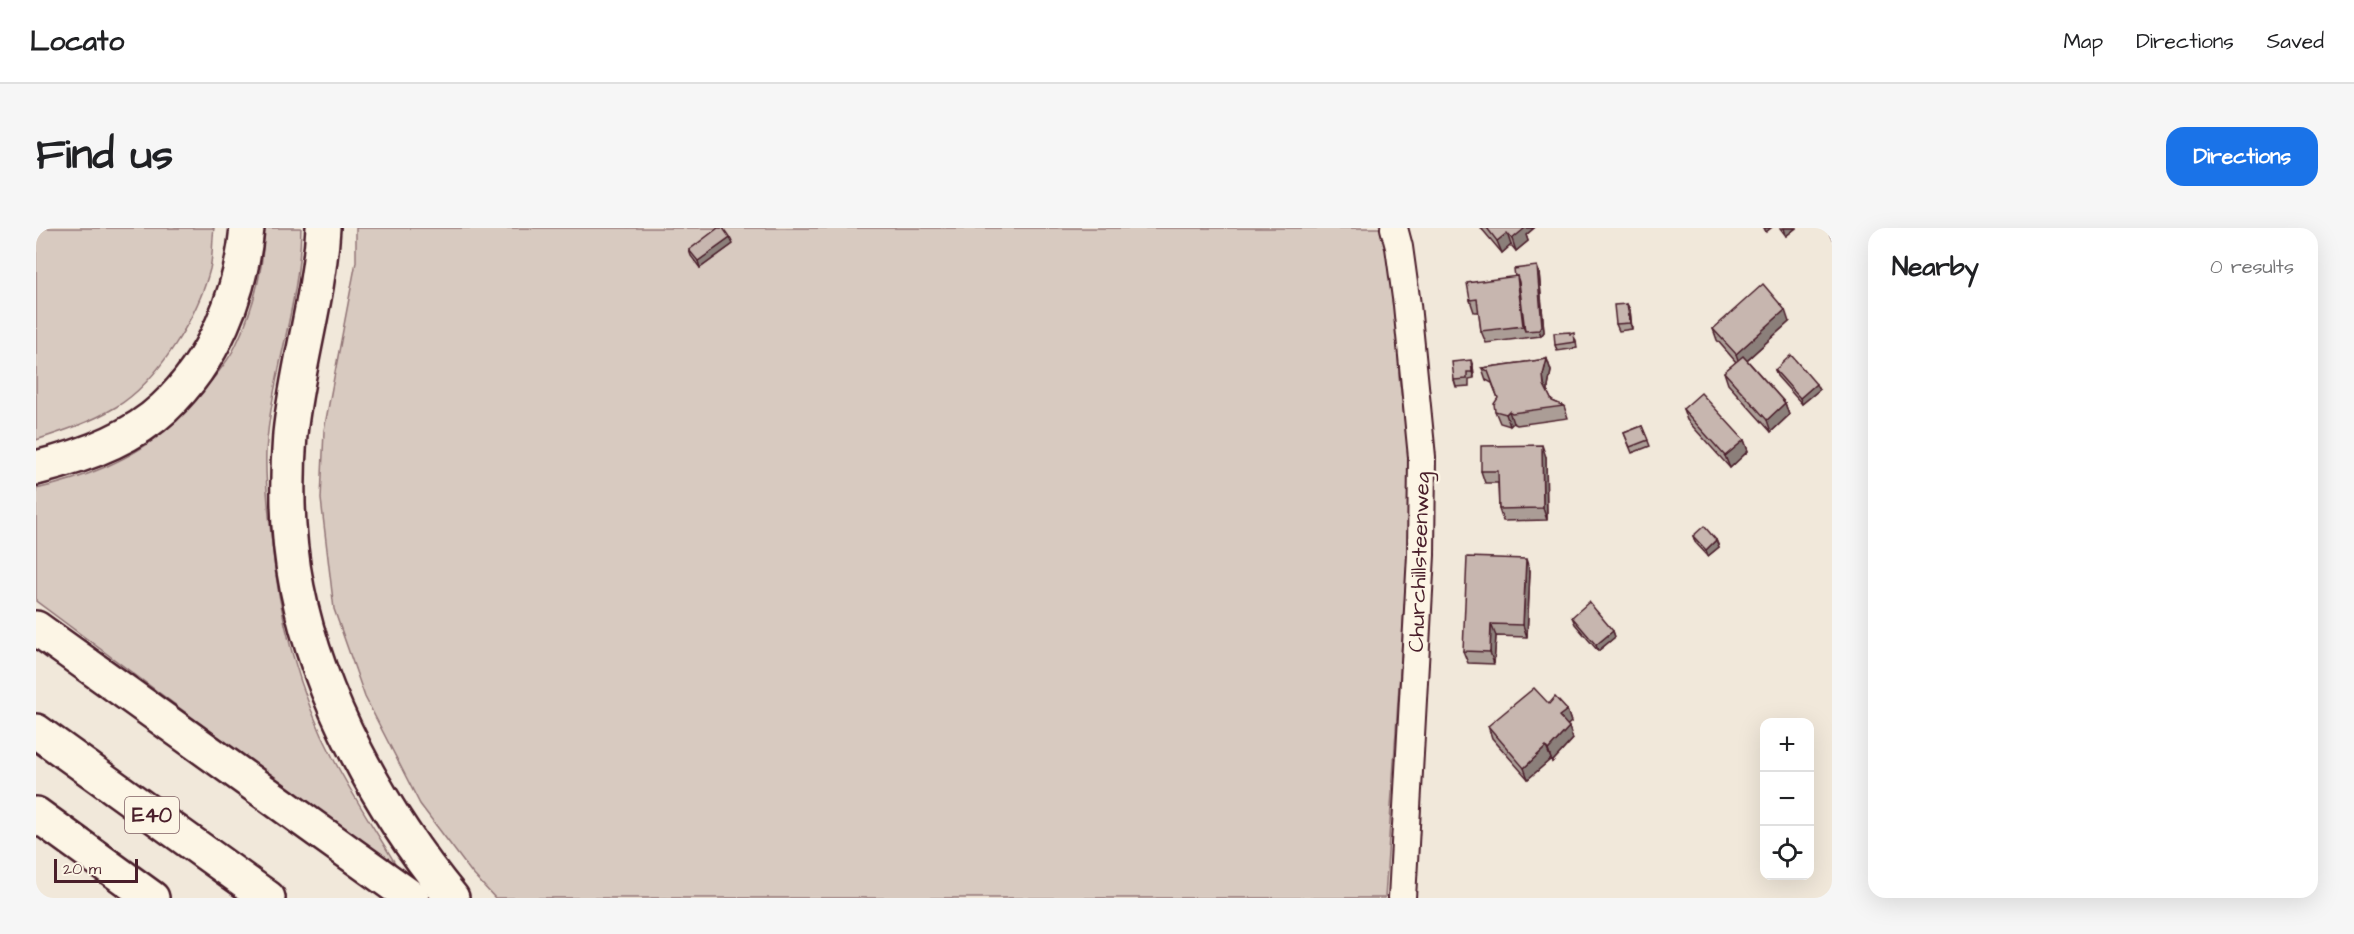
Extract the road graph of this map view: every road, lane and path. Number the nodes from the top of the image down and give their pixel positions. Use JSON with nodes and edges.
{"nodes":[{"id":1,"x":247,"y":228,"type":"edge"},
{"id":2,"x":323,"y":228,"type":"edge"},
{"id":3,"x":1394,"y":228,"type":"edge"},
{"id":4,"x":36,"y":468,"type":"edge"},
{"id":5,"x":36,"y":628,"type":"edge"},
{"id":6,"x":36,"y":731,"type":"edge"},
{"id":7,"x":36,"y":814,"type":"edge"},
{"id":8,"x":152,"y":898,"type":"edge"},
{"id":9,"x":268,"y":898,"type":"edge"},
{"id":10,"x":412,"y":898,"type":"edge"},
{"id":11,"x":452,"y":898,"type":"edge"},
{"id":12,"x":1402,"y":898,"type":"edge"}],
"edges":[{"from":1,"to":4,"type":"highway"},
{"from":2,"to":11,"type":"highway"},
{"from":3,"to":12,"type":"street","name":"Churchillsteenweg"},
{"from":5,"to":10,"type":"highway"},
{"from":6,"to":9,"type":"highway","number":"E40"},
{"from":7,"to":8,"type":"highway"}]}
